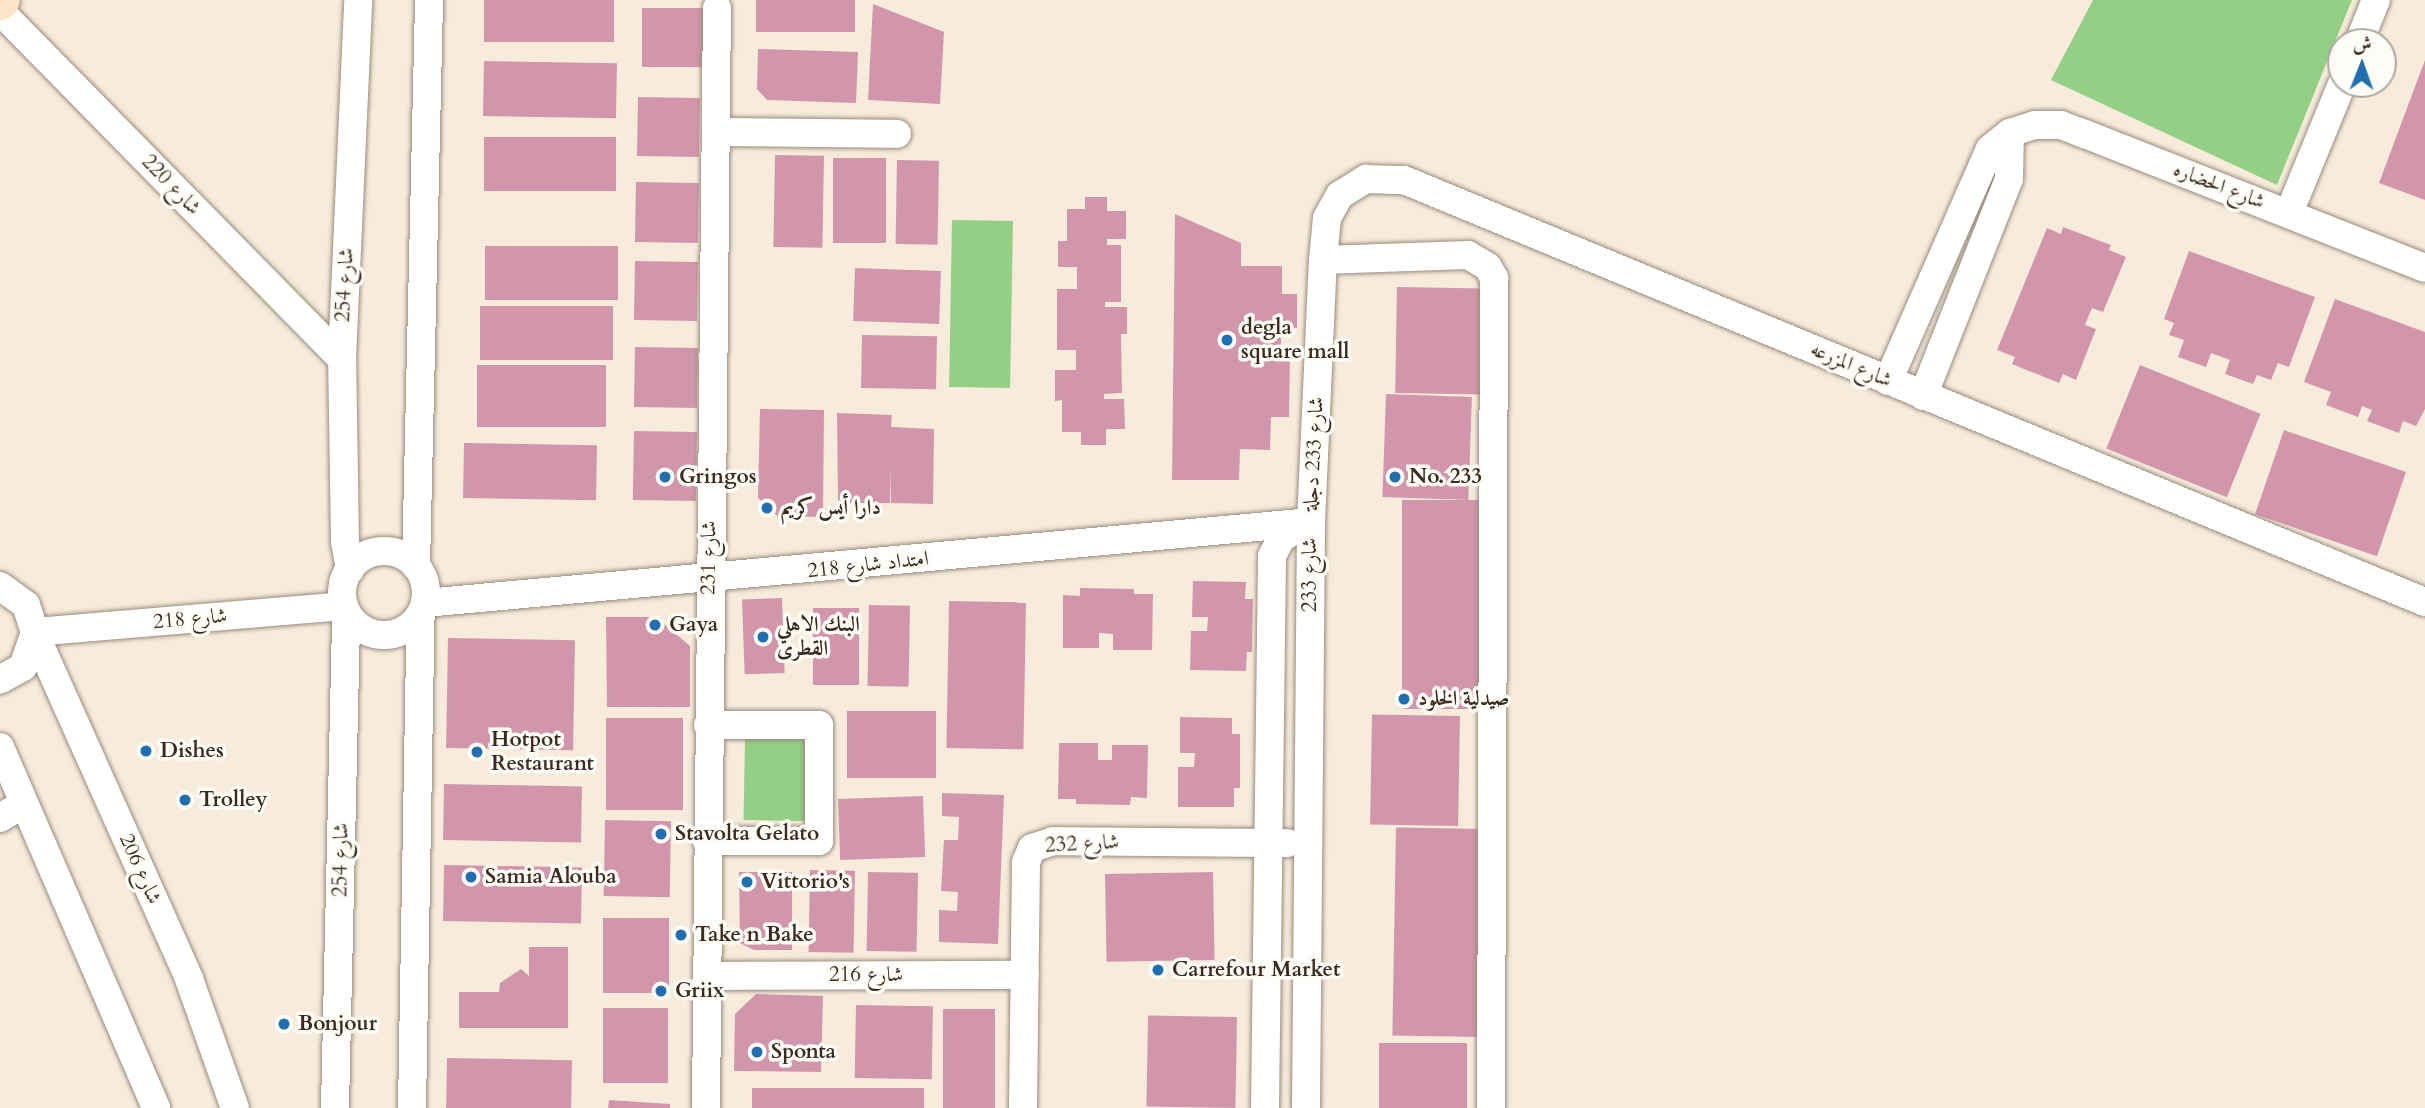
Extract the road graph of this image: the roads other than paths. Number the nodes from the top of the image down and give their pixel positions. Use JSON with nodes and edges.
{"nodes":[{"id":1,"x":358,"y":0,"type":"edge"},
{"id":2,"x":429,"y":0,"type":"edge"},
{"id":3,"x":2376,"y":0,"type":"edge"},
{"id":4,"x":717,"y":8,"type":"dead end"},
{"id":5,"x":0,"y":11,"type":"edge"},
{"id":6,"x":2365,"y":28,"type":"edge"},
{"id":7,"x":2336,"y":98,"type":"edge"},
{"id":8,"x":716,"y":132,"type":"junction"},
{"id":9,"x":2010,"y":133,"type":"junction"},
{"id":10,"x":897,"y":134,"type":"dead end"},
{"id":11,"x":2289,"y":213,"type":"junction"},
{"id":12,"x":1323,"y":260,"type":"junction"},
{"id":13,"x":2425,"y":268,"type":"edge"},
{"id":14,"x":342,"y":359,"type":"junction"},
{"id":15,"x":1888,"y":381,"type":"junction"},
{"id":16,"x":1923,"y":396,"type":"junction"},
{"id":17,"x":1311,"y":522,"type":"junction"},
{"id":18,"x":416,"y":566,"type":"junction"},
{"id":19,"x":350,"y":570,"type":"junction"},
{"id":20,"x":708,"y":580,"type":"junction"},
{"id":21,"x":2,"y":585,"type":"edge"},
{"id":22,"x":2425,"y":602,"type":"edge"},
{"id":23,"x":423,"y":608,"type":"junction"},
{"id":24,"x":345,"y":609,"type":"junction"},
{"id":25,"x":35,"y":633,"type":"junction"},
{"id":26,"x":0,"y":680,"type":"edge"},
{"id":27,"x":708,"y":724,"type":"junction"},
{"id":28,"x":0,"y":747,"type":"edge"},
{"id":29,"x":12,"y":811,"type":"edge"},
{"id":30,"x":707,"y":841,"type":"junction"},
{"id":31,"x":1268,"y":843,"type":"junction"},
{"id":32,"x":1310,"y":843,"type":"junction"},
{"id":33,"x":1024,"y":975,"type":"junction"},
{"id":34,"x":707,"y":976,"type":"junction"},
{"id":35,"x":145,"y":1101,"type":"edge"},
{"id":36,"x":235,"y":1108,"type":"edge"},
{"id":37,"x":335,"y":1108,"type":"edge"},
{"id":38,"x":412,"y":1108,"type":"edge"},
{"id":39,"x":706,"y":1108,"type":"edge"},
{"id":40,"x":1023,"y":1108,"type":"edge"},
{"id":41,"x":1265,"y":1108,"type":"edge"},
{"id":42,"x":1306,"y":1108,"type":"edge"},
{"id":43,"x":1491,"y":1108,"type":"edge"}],
"edges":[{"from":1,"to":14,"type":"street","name":"شارع 254"},
{"from":2,"to":18,"type":"street"},
{"from":3,"to":6,"type":"street"},
{"from":4,"to":8,"type":"street","name":"شارع 231"},
{"from":5,"to":14,"type":"street","name":"شارع 220"},
{"from":7,"to":11,"type":"street"},
{"from":8,"to":10,"type":"street"},
{"from":8,"to":20,"type":"street","name":"شارع 231"},
{"from":9,"to":11,"type":"street","name":"شارع الحضاره"},
{"from":9,"to":15,"type":"street"},
{"from":9,"to":16,"type":"street"},
{"from":11,"to":13,"type":"street","name":"شارع الحضاره"},
{"from":12,"to":15,"type":"street","name":"شارع المزرعه"},
{"from":12,"to":17,"type":"street","name":"شارع 233 دجلة"},
{"from":12,"to":43,"type":"street"},
{"from":14,"to":19,"type":"street","name":"شارع 254"},
{"from":15,"to":16,"type":"street","name":"شارع المزرعه"},
{"from":16,"to":22,"type":"street","name":"شارع المزرعه"},
{"from":17,"to":20,"type":"street","name":"امتداد شارع 218"},
{"from":17,"to":31,"type":"street","name":"شارع 233"},
{"from":17,"to":32,"type":"street","name":"شارع 233"},
{"from":18,"to":19,"type":"street"},
{"from":18,"to":23,"type":"street"},
{"from":19,"to":24,"type":"street"},
{"from":20,"to":23,"type":"street","name":"امتداد شارع 218"},
{"from":20,"to":27,"type":"street","name":"شارع 231"},
{"from":21,"to":25,"type":"street","name":"شارع 206"},
{"from":23,"to":24,"type":"street"},
{"from":23,"to":38,"type":"street"},
{"from":24,"to":25,"type":"street","name":"شارع 218"},
{"from":24,"to":37,"type":"street","name":"شارع 254"},
{"from":25,"to":26,"type":"street"},
{"from":25,"to":36,"type":"street","name":"شارع 206"},
{"from":27,"to":30,"type":"street","name":"شارع 231"},
{"from":27,"to":30,"type":"street"},
{"from":28,"to":29,"type":"street"},
{"from":29,"to":35,"type":"street"},
{"from":30,"to":34,"type":"street","name":"شارع 231"},
{"from":31,"to":32,"type":"street","name":"شارع 232"},
{"from":31,"to":33,"type":"street","name":"شارع 232"},
{"from":31,"to":41,"type":"street","name":"شارع 233"},
{"from":32,"to":42,"type":"street","name":"شارع 233"},
{"from":33,"to":34,"type":"street","name":"شارع 216"},
{"from":33,"to":40,"type":"street","name":"شارع 232"},
{"from":34,"to":39,"type":"street","name":"شارع 231"}]}
